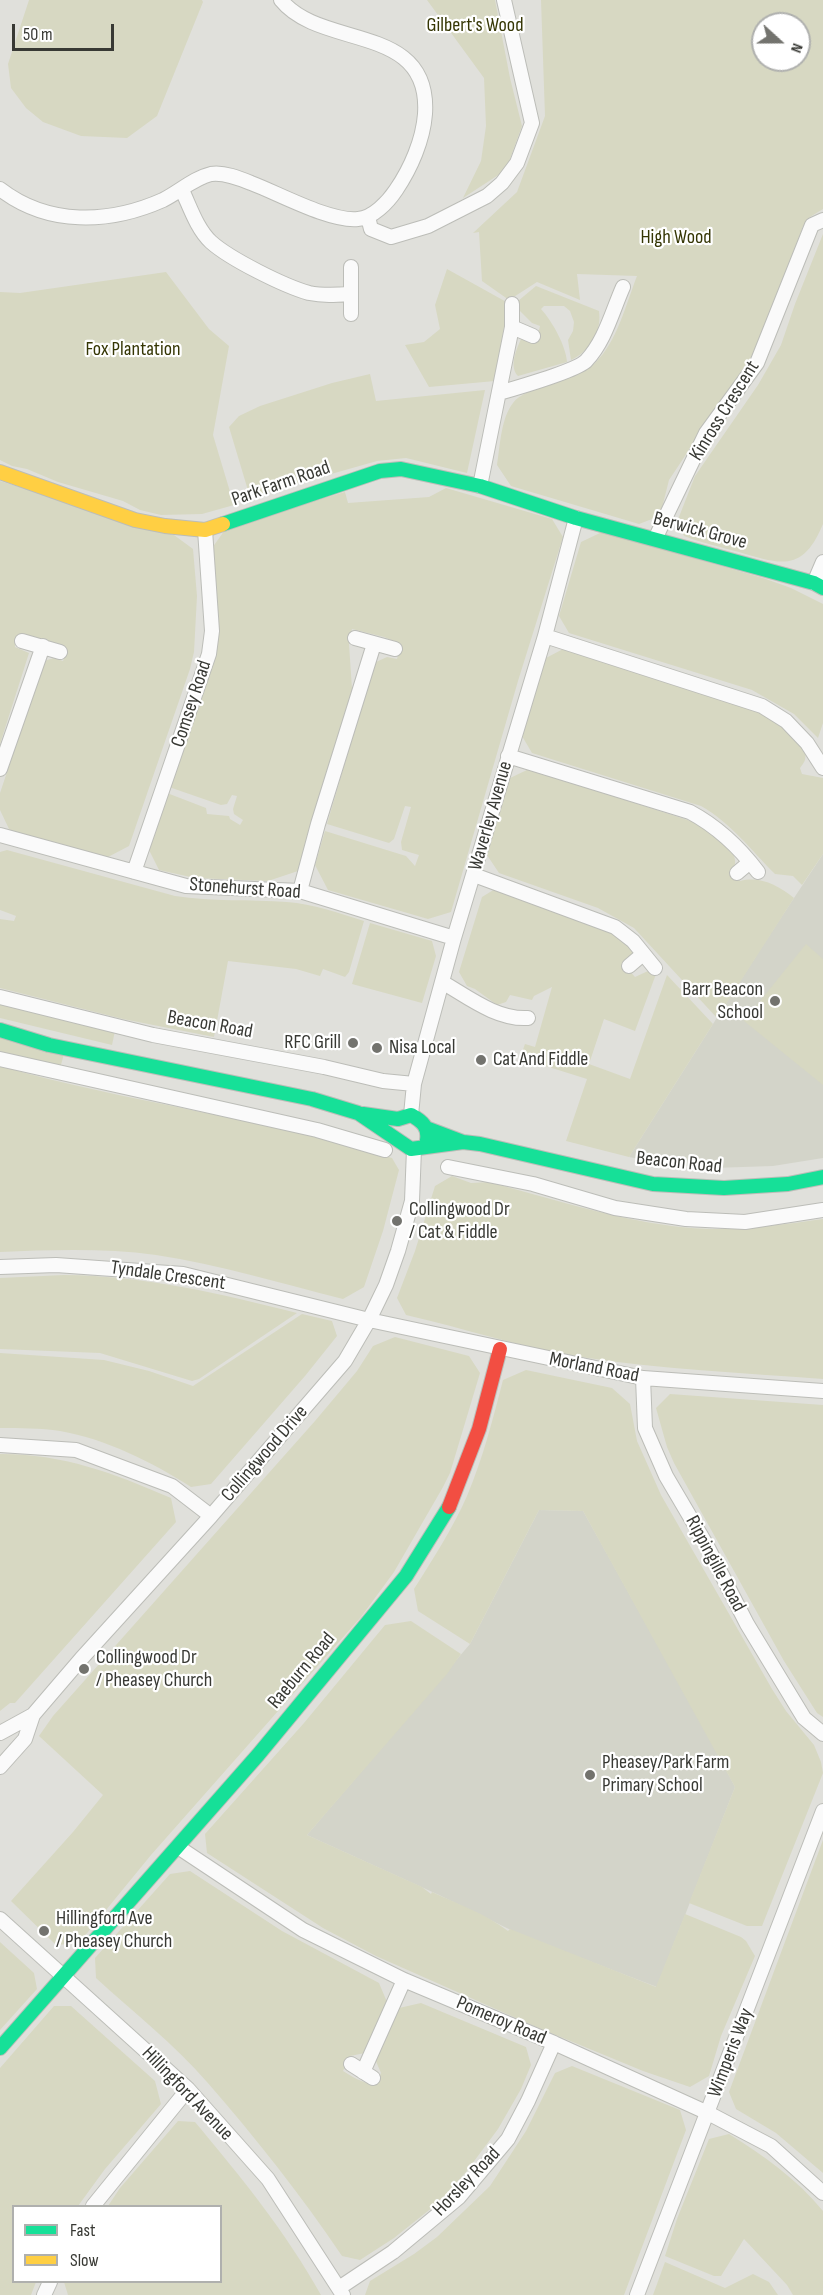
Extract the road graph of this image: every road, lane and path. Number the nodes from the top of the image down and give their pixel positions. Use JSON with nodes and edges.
{"nodes":[{"id":1,"x":281,"y":0,"type":"edge"},
{"id":2,"x":504,"y":0,"type":"edge"},
{"id":3,"x":0,"y":189,"type":"edge"},
{"id":4,"x":182,"y":190,"type":"junction"},
{"id":5,"x":368,"y":217,"type":"junction"},
{"id":6,"x":823,"y":219,"type":"edge"},
{"id":7,"x":351,"y":267,"type":"dead end"},
{"id":8,"x":622,"y":287,"type":"dead end"},
{"id":9,"x":350,"y":294,"type":"junction"},
{"id":10,"x":512,"y":303,"type":"dead end"},
{"id":11,"x":351,"y":314,"type":"dead end"},
{"id":12,"x":512,"y":327,"type":"junction"},
{"id":13,"x":533,"y":336,"type":"dead end"},
{"id":14,"x":499,"y":393,"type":"junction"},
{"id":15,"x":0,"y":472,"type":"edge"},
{"id":16,"x":480,"y":486,"type":"junction"},
{"id":17,"x":576,"y":518,"type":"junction"},
{"id":18,"x":205,"y":530,"type":"junction"},
{"id":19,"x":656,"y":539,"type":"junction"},
{"id":20,"x":823,"y":562,"type":"edge"},
{"id":21,"x":819,"y":586,"type":"edge"},
{"id":22,"x":545,"y":636,"type":"junction"},
{"id":23,"x":355,"y":638,"type":"dead end"},
{"id":24,"x":22,"y":640,"type":"dead end"},
{"id":25,"x":374,"y":644,"type":"junction"},
{"id":26,"x":43,"y":646,"type":"junction"},
{"id":27,"x":395,"y":650,"type":"dead end"},
{"id":28,"x":60,"y":652,"type":"dead end"},
{"id":29,"x":507,"y":756,"type":"junction"},
{"id":30,"x":816,"y":767,"type":"edge"},
{"id":31,"x":0,"y":769,"type":"edge"},
{"id":32,"x":0,"y":835,"type":"edge"},
{"id":33,"x":134,"y":872,"type":"junction"},
{"id":34,"x":737,"y":873,"type":"dead end"},
{"id":35,"x":474,"y":875,"type":"junction"},
{"id":36,"x":300,"y":891,"type":"junction"},
{"id":37,"x":454,"y":938,"type":"junction"},
{"id":38,"x":644,"y":954,"type":"junction"},
{"id":39,"x":629,"y":966,"type":"dead end"},
{"id":40,"x":655,"y":968,"type":"dead end"},
{"id":41,"x":442,"y":982,"type":"junction"},
{"id":42,"x":0,"y":997,"type":"edge"},
{"id":43,"x":528,"y":1018,"type":"dead end"},
{"id":44,"x":0,"y":1030,"type":"edge"},
{"id":45,"x":0,"y":1059,"type":"edge"},
{"id":46,"x":414,"y":1084,"type":"junction"},
{"id":47,"x":358,"y":1113,"type":"junction"},
{"id":48,"x":404,"y":1117,"type":"junction"},
{"id":49,"x":426,"y":1128,"type":"junction"},
{"id":50,"x":396,"y":1138,"type":"junction"},
{"id":51,"x":463,"y":1142,"type":"junction"},
{"id":52,"x":418,"y":1148,"type":"junction"},
{"id":53,"x":385,"y":1150,"type":"dead end"},
{"id":54,"x":448,"y":1167,"type":"dead end"},
{"id":55,"x":823,"y":1177,"type":"edge"},
{"id":56,"x":823,"y":1210,"type":"edge"},
{"id":57,"x":0,"y":1267,"type":"edge"},
{"id":58,"x":369,"y":1320,"type":"junction"},
{"id":59,"x":500,"y":1349,"type":"junction"},
{"id":60,"x":643,"y":1378,"type":"junction"},
{"id":61,"x":823,"y":1391,"type":"edge"},
{"id":62,"x":0,"y":1445,"type":"edge"},
{"id":63,"x":211,"y":1516,"type":"junction"},
{"id":64,"x":33,"y":1715,"type":"junction"},
{"id":65,"x":0,"y":1733,"type":"edge"},
{"id":66,"x":823,"y":1734,"type":"edge"},
{"id":67,"x":0,"y":1767,"type":"edge"},
{"id":68,"x":823,"y":1811,"type":"edge"},
{"id":69,"x":178,"y":1847,"type":"junction"},
{"id":70,"x":0,"y":1919,"type":"edge"},
{"id":71,"x":64,"y":1976,"type":"junction"},
{"id":72,"x":404,"y":1980,"type":"junction"},
{"id":73,"x":554,"y":2043,"type":"junction"},
{"id":74,"x":0,"y":2048,"type":"edge"},
{"id":75,"x":363,"y":2071,"type":"dead end"},
{"id":76,"x":188,"y":2089,"type":"junction"},
{"id":77,"x":708,"y":2113,"type":"junction"},
{"id":78,"x":823,"y":2193,"type":"edge"},
{"id":79,"x":94,"y":2205,"type":"edge"},
{"id":80,"x":341,"y":2292,"type":"edge"},
{"id":81,"x":637,"y":2295,"type":"edge"}],
"edges":[{"from":1,"to":5,"type":"street"},
{"from":2,"to":5,"type":"street"},
{"from":3,"to":4,"type":"street"},
{"from":4,"to":5,"type":"street"},
{"from":4,"to":9,"type":"street"},
{"from":6,"to":19,"type":"street","name":"Kinross Crescent"},
{"from":7,"to":9,"type":"street"},
{"from":8,"to":14,"type":"street"},
{"from":9,"to":11,"type":"street"},
{"from":10,"to":12,"type":"street"},
{"from":12,"to":13,"type":"street"},
{"from":12,"to":14,"type":"street"},
{"from":14,"to":16,"type":"street"},
{"from":15,"to":18,"type":"street","name":"Park Farm Road"},
{"from":16,"to":17,"type":"street","name":"Park Farm Road"},
{"from":16,"to":18,"type":"street","name":"Park Farm Road"},
{"from":17,"to":19,"type":"street","name":"Berwick Grove"},
{"from":17,"to":22,"type":"street","name":"Waverley Avenue"},
{"from":18,"to":33,"type":"street","name":"Comsey Road"},
{"from":19,"to":21,"type":"street","name":"Berwick Grove"},
{"from":20,"to":21,"type":"street"},
{"from":22,"to":29,"type":"street","name":"Waverley Avenue"},
{"from":22,"to":30,"type":"street"},
{"from":23,"to":25,"type":"street"},
{"from":24,"to":26,"type":"street"},
{"from":25,"to":27,"type":"street"},
{"from":25,"to":36,"type":"street"},
{"from":26,"to":28,"type":"street"},
{"from":26,"to":31,"type":"street"},
{"from":29,"to":34,"type":"street"},
{"from":29,"to":35,"type":"street","name":"Waverley Avenue"},
{"from":32,"to":33,"type":"street","name":"Stonehurst Road"},
{"from":33,"to":36,"type":"street","name":"Stonehurst Road"},
{"from":35,"to":37,"type":"street","name":"Waverley Avenue"},
{"from":35,"to":38,"type":"street"},
{"from":36,"to":37,"type":"street","name":"Stonehurst Road"},
{"from":37,"to":41,"type":"street","name":"Waverley Avenue"},
{"from":38,"to":39,"type":"street"},
{"from":38,"to":40,"type":"street"},
{"from":41,"to":43,"type":"street"},
{"from":41,"to":46,"type":"street","name":"Waverley Avenue"},
{"from":42,"to":46,"type":"street","name":"Beacon Road"},
{"from":44,"to":47,"type":"street"},
{"from":45,"to":53,"type":"street"},
{"from":46,"to":48,"type":"street","name":"Waverley Avenue"},
{"from":47,"to":48,"type":"street"},
{"from":47,"to":50,"type":"street"},
{"from":48,"to":49,"type":"street","name":"Beacon Road"},
{"from":48,"to":50,"type":"street"},
{"from":49,"to":51,"type":"street","name":"Beacon Road"},
{"from":49,"to":52,"type":"street"},
{"from":50,"to":52,"type":"street"},
{"from":51,"to":52,"type":"street","name":"Beacon Road"},
{"from":51,"to":55,"type":"street","name":"Beacon Road"},
{"from":52,"to":58,"type":"street","name":"Collingwood Drive"},
{"from":54,"to":56,"type":"street"},
{"from":57,"to":58,"type":"street","name":"Tyndale Crescent"},
{"from":58,"to":59,"type":"street","name":"Morland Road"},
{"from":58,"to":63,"type":"street","name":"Collingwood Drive"},
{"from":59,"to":60,"type":"street","name":"Morland Road"},
{"from":59,"to":69,"type":"street","name":"Raeburn Road"},
{"from":60,"to":61,"type":"street","name":"Morland Road"},
{"from":60,"to":66,"type":"street","name":"Rippingille Road"},
{"from":62,"to":63,"type":"street"},
{"from":63,"to":64,"type":"street","name":"Collingwood Drive"},
{"from":64,"to":65,"type":"street","name":"Collingwood Drive"},
{"from":64,"to":67,"type":"street","name":"Collingwood Drive"},
{"from":68,"to":77,"type":"street","name":"Wimperis Way"},
{"from":69,"to":71,"type":"street","name":"Raeburn Road"},
{"from":69,"to":72,"type":"street","name":"Pomeroy Road"},
{"from":70,"to":71,"type":"street","name":"Hillingford Avenue"},
{"from":71,"to":74,"type":"street","name":"Raeburn Road"},
{"from":71,"to":76,"type":"street","name":"Hillingford Avenue"},
{"from":72,"to":73,"type":"street","name":"Pomeroy Road"},
{"from":72,"to":75,"type":"street"},
{"from":73,"to":77,"type":"street","name":"Pomeroy Road"},
{"from":73,"to":80,"type":"street","name":"Horsley Road"},
{"from":76,"to":79,"type":"street"},
{"from":76,"to":80,"type":"street","name":"Hillingford Avenue"},
{"from":77,"to":78,"type":"street","name":"Pomeroy Road"},
{"from":77,"to":81,"type":"street","name":"Wimperis Way"}]}
